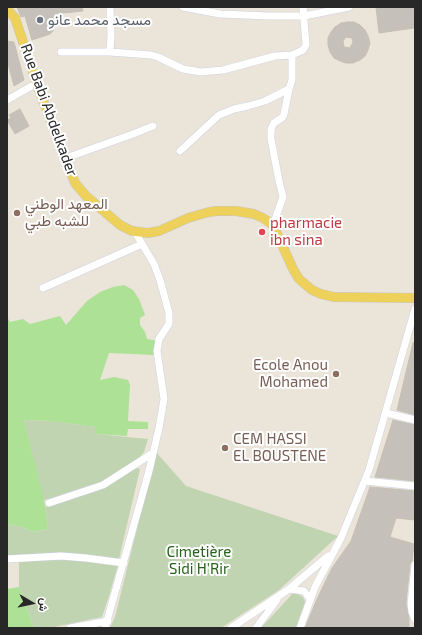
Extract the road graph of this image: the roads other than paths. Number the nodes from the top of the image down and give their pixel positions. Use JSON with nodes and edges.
{"nodes":[{"id":1,"x":12,"y":7,"type":"edge"},
{"id":2,"x":110,"y":7,"type":"edge"},
{"id":3,"x":183,"y":7,"type":"edge"},
{"id":4,"x":303,"y":7,"type":"edge"},
{"id":5,"x":349,"y":7,"type":"edge"},
{"id":6,"x":7,"y":9,"type":"edge"},
{"id":7,"x":304,"y":16,"type":"junction"},
{"id":8,"x":14,"y":18,"type":"junction"},
{"id":9,"x":61,"y":52,"type":"dead end"},
{"id":10,"x":110,"y":52,"type":"junction"},
{"id":11,"x":292,"y":55,"type":"junction"},
{"id":12,"x":37,"y":82,"type":"junction"},
{"id":13,"x":289,"y":89,"type":"junction"},
{"id":14,"x":7,"y":100,"type":"edge"},
{"id":15,"x":153,"y":126,"type":"dead end"},
{"id":16,"x":180,"y":151,"type":"dead end"},
{"id":17,"x":66,"y":158,"type":"junction"},
{"id":18,"x":274,"y":225,"type":"junction"},
{"id":19,"x":135,"y":232,"type":"junction"},
{"id":20,"x":142,"y":244,"type":"junction"},
{"id":21,"x":43,"y":288,"type":"dead end"},
{"id":22,"x":415,"y":298,"type":"edge"},
{"id":23,"x":415,"y":309,"type":"edge"},
{"id":24,"x":386,"y":413,"type":"junction"},
{"id":25,"x":415,"y":420,"type":"edge"},
{"id":26,"x":153,"y":453,"type":"junction"},
{"id":27,"x":365,"y":480,"type":"junction"},
{"id":28,"x":415,"y":486,"type":"edge"},
{"id":29,"x":49,"y":503,"type":"dead end"},
{"id":30,"x":336,"y":548,"type":"junction"},
{"id":31,"x":7,"y":559,"type":"edge"},
{"id":32,"x":124,"y":563,"type":"junction"},
{"id":33,"x":415,"y":565,"type":"edge"},
{"id":34,"x":289,"y":589,"type":"junction"},
{"id":35,"x":280,"y":595,"type":"junction"},
{"id":36,"x":310,"y":599,"type":"junction"},
{"id":37,"x":415,"y":619,"type":"edge"},
{"id":38,"x":108,"y":621,"type":"junction"},
{"id":39,"x":70,"y":628,"type":"edge"},
{"id":40,"x":105,"y":628,"type":"edge"},
{"id":41,"x":231,"y":628,"type":"edge"},
{"id":42,"x":256,"y":628,"type":"edge"},
{"id":43,"x":300,"y":628,"type":"edge"}],
"edges":[{"from":1,"to":8,"type":"street"},
{"from":2,"to":10,"type":"street"},
{"from":3,"to":7,"type":"street"},
{"from":4,"to":7,"type":"street"},
{"from":5,"to":7,"type":"street"},
{"from":6,"to":8,"type":"main road","name":"Rue Babi Abdelkader"},
{"from":7,"to":11,"type":"street"},
{"from":8,"to":12,"type":"main road","name":"Rue Babi Abdelkader"},
{"from":9,"to":10,"type":"street"},
{"from":10,"to":11,"type":"street"},
{"from":11,"to":13,"type":"street"},
{"from":12,"to":14,"type":"street"},
{"from":12,"to":17,"type":"main road","name":"Rue Babi Abdelkader"},
{"from":13,"to":16,"type":"street"},
{"from":13,"to":18,"type":"street"},
{"from":15,"to":17,"type":"street"},
{"from":17,"to":19,"type":"main road","name":"Rue Babi Abdelkader"},
{"from":18,"to":19,"type":"main road","name":"Rue Babi Abdelkader"},
{"from":18,"to":22,"type":"main road"},
{"from":19,"to":20,"type":"street"},
{"from":20,"to":21,"type":"street"},
{"from":20,"to":26,"type":"street"},
{"from":23,"to":24,"type":"street"},
{"from":24,"to":25,"type":"street"},
{"from":24,"to":27,"type":"street"},
{"from":26,"to":29,"type":"street"},
{"from":26,"to":32,"type":"street"},
{"from":27,"to":28,"type":"street"},
{"from":27,"to":30,"type":"street"},
{"from":30,"to":34,"type":"street"},
{"from":30,"to":36,"type":"street"},
{"from":31,"to":32,"type":"street"},
{"from":32,"to":38,"type":"street"},
{"from":33,"to":37,"type":"street"},
{"from":34,"to":35,"type":"street"},
{"from":34,"to":36,"type":"street"},
{"from":35,"to":41,"type":"street"},
{"from":35,"to":42,"type":"street"},
{"from":36,"to":43,"type":"street"},
{"from":38,"to":39,"type":"street"},
{"from":38,"to":40,"type":"street"}]}
